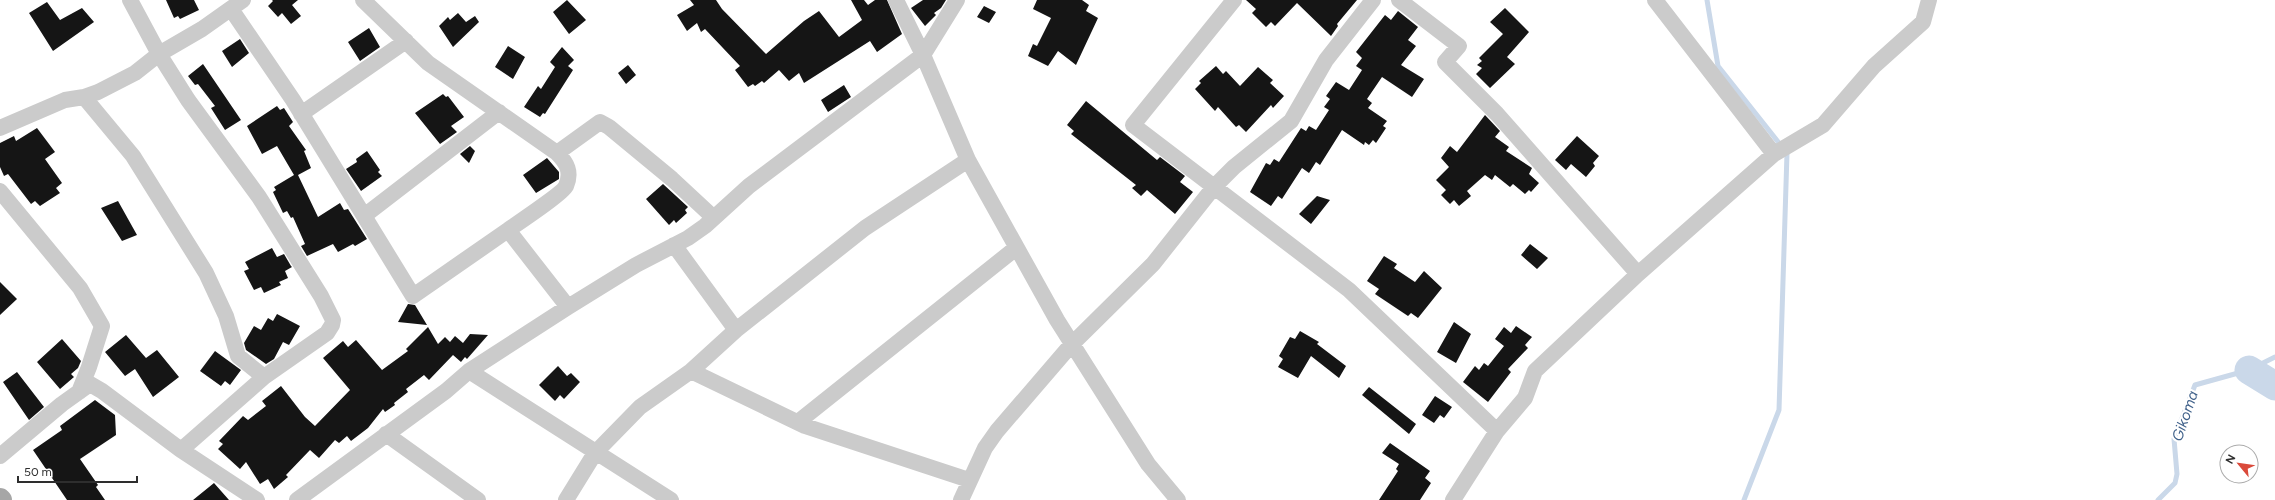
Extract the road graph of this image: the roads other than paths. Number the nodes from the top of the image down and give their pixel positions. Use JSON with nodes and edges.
{"nodes":[{"id":1,"x":130,"y":0,"type":"edge"},
{"id":2,"x":363,"y":0,"type":"edge"},
{"id":3,"x":896,"y":0,"type":"edge"},
{"id":4,"x":957,"y":0,"type":"edge"},
{"id":5,"x":1234,"y":0,"type":"edge"},
{"id":6,"x":1373,"y":0,"type":"edge"},
{"id":7,"x":1399,"y":0,"type":"edge"},
{"id":8,"x":1655,"y":0,"type":"edge"},
{"id":9,"x":1930,"y":0,"type":"edge"},
{"id":10,"x":237,"y":4,"type":"edge"},
{"id":11,"x":406,"y":41,"type":"junction"},
{"id":12,"x":159,"y":54,"type":"junction"},
{"id":13,"x":923,"y":55,"type":"junction"},
{"id":14,"x":84,"y":97,"type":"junction"},
{"id":15,"x":499,"y":112,"type":"junction"},
{"id":16,"x":301,"y":114,"type":"junction"},
{"id":17,"x":0,"y":128,"type":"edge"},
{"id":18,"x":558,"y":153,"type":"junction"},
{"id":19,"x":1774,"y":154,"type":"junction"},
{"id":20,"x":968,"y":160,"type":"junction"},
{"id":21,"x":1214,"y":187,"type":"junction"},
{"id":22,"x":0,"y":190,"type":"edge"},
{"id":23,"x":364,"y":216,"type":"junction"},
{"id":24,"x":714,"y":218,"type":"junction"},
{"id":25,"x":508,"y":230,"type":"junction"},
{"id":26,"x":674,"y":245,"type":"junction"},
{"id":27,"x":1016,"y":248,"type":"junction"},
{"id":28,"x":1638,"y":274,"type":"junction"},
{"id":29,"x":568,"y":307,"type":"junction"},
{"id":30,"x":736,"y":330,"type":"junction"},
{"id":31,"x":1072,"y":345,"type":"junction"},
{"id":32,"x":469,"y":371,"type":"junction"},
{"id":33,"x":691,"y":371,"type":"junction"},
{"id":34,"x":264,"y":377,"type":"junction"},
{"id":35,"x":79,"y":392,"type":"junction"},
{"id":36,"x":798,"y":422,"type":"junction"},
{"id":37,"x":1497,"y":431,"type":"junction"},
{"id":38,"x":386,"y":434,"type":"junction"},
{"id":39,"x":181,"y":450,"type":"junction"},
{"id":40,"x":595,"y":453,"type":"junction"},
{"id":41,"x":0,"y":456,"type":"edge"},
{"id":42,"x":969,"y":480,"type":"junction"},
{"id":43,"x":257,"y":500,"type":"edge"},
{"id":44,"x":298,"y":500,"type":"edge"},
{"id":45,"x":478,"y":500,"type":"edge"},
{"id":46,"x":566,"y":500,"type":"edge"},
{"id":47,"x":671,"y":500,"type":"edge"},
{"id":48,"x":961,"y":500,"type":"edge"},
{"id":49,"x":1178,"y":500,"type":"edge"},
{"id":50,"x":1453,"y":500,"type":"edge"}],
"edges":[{"from":1,"to":12,"type":"street"},
{"from":2,"to":11,"type":"street"},
{"from":3,"to":13,"type":"street"},
{"from":4,"to":13,"type":"street"},
{"from":5,"to":21,"type":"street"},
{"from":6,"to":21,"type":"street"},
{"from":7,"to":28,"type":"street"},
{"from":8,"to":19,"type":"street"},
{"from":9,"to":19,"type":"street"},
{"from":10,"to":12,"type":"street"},
{"from":10,"to":16,"type":"street"},
{"from":11,"to":15,"type":"street"},
{"from":11,"to":16,"type":"street"},
{"from":12,"to":14,"type":"street"},
{"from":12,"to":34,"type":"street"},
{"from":13,"to":20,"type":"street"},
{"from":13,"to":24,"type":"street"},
{"from":14,"to":17,"type":"street"},
{"from":14,"to":34,"type":"street"},
{"from":15,"to":18,"type":"street"},
{"from":15,"to":23,"type":"street"},
{"from":16,"to":23,"type":"street"},
{"from":18,"to":24,"type":"street"},
{"from":18,"to":25,"type":"street"},
{"from":19,"to":28,"type":"street"},
{"from":20,"to":27,"type":"street"},
{"from":20,"to":30,"type":"street"},
{"from":21,"to":31,"type":"street"},
{"from":21,"to":37,"type":"street"},
{"from":22,"to":35,"type":"street"},
{"from":23,"to":25,"type":"street"},
{"from":24,"to":26,"type":"street"},
{"from":25,"to":29,"type":"street"},
{"from":26,"to":29,"type":"street"},
{"from":26,"to":30,"type":"street"},
{"from":27,"to":31,"type":"street"},
{"from":27,"to":36,"type":"street"},
{"from":28,"to":37,"type":"street"},
{"from":29,"to":32,"type":"street"},
{"from":30,"to":33,"type":"street"},
{"from":31,"to":42,"type":"street"},
{"from":31,"to":49,"type":"street"},
{"from":32,"to":38,"type":"street"},
{"from":32,"to":40,"type":"street"},
{"from":33,"to":36,"type":"street"},
{"from":33,"to":40,"type":"street"},
{"from":34,"to":39,"type":"street"},
{"from":35,"to":39,"type":"street"},
{"from":35,"to":41,"type":"street"},
{"from":36,"to":42,"type":"street"},
{"from":37,"to":50,"type":"street"},
{"from":38,"to":44,"type":"street"},
{"from":38,"to":45,"type":"street"},
{"from":39,"to":43,"type":"street"},
{"from":40,"to":46,"type":"street"},
{"from":40,"to":47,"type":"street"},
{"from":42,"to":48,"type":"street"}]}
